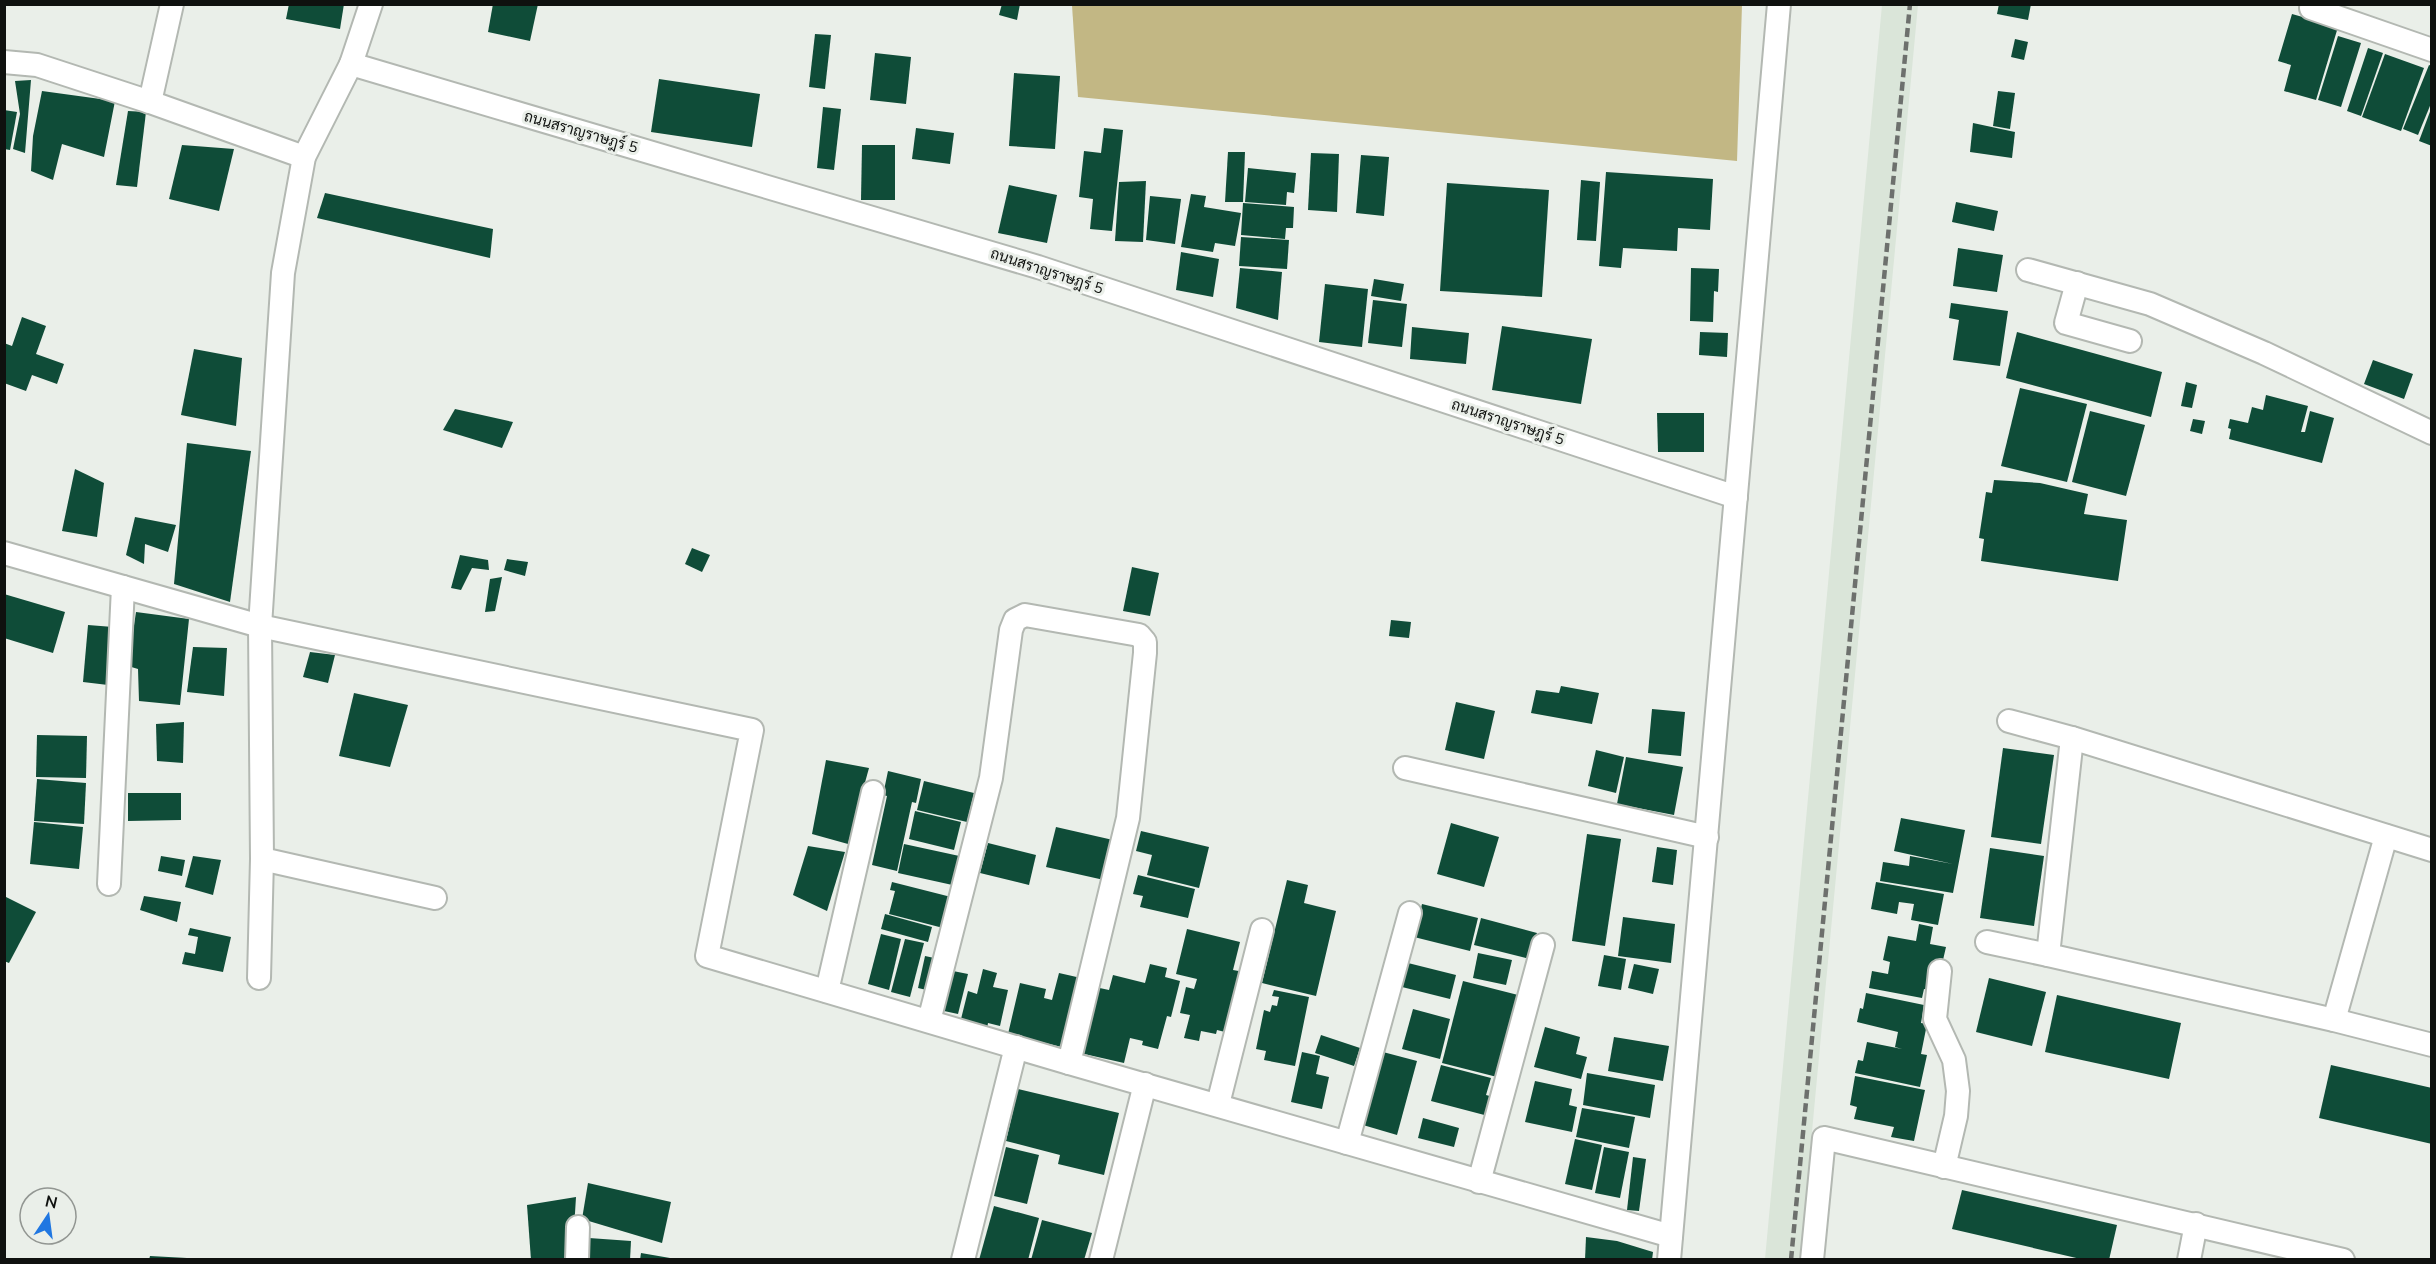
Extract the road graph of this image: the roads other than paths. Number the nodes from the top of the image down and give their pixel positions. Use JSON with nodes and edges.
{"nodes":[{"id":1,"x":171,"y":4,"type":"edge"},
{"id":2,"x":371,"y":4,"type":"edge"},
{"id":3,"x":1779,"y":4,"type":"edge"},
{"id":4,"x":2312,"y":8,"type":"dead end"},
{"id":5,"x":2432,"y":50,"type":"edge"},
{"id":6,"x":4,"y":62,"type":"edge"},
{"id":7,"x":351,"y":64,"type":"junction"},
{"id":8,"x":150,"y":102,"type":"junction"},
{"id":9,"x":304,"y":157,"type":"junction"},
{"id":10,"x":2028,"y":270,"type":"dead end"},
{"id":11,"x":2077,"y":283,"type":"junction"},
{"id":12,"x":2130,"y":341,"type":"dead end"},
{"id":13,"x":2432,"y":433,"type":"edge"},
{"id":14,"x":1736,"y":497,"type":"junction"},
{"id":15,"x":4,"y":553,"type":"edge"},
{"id":16,"x":123,"y":587,"type":"junction"},
{"id":17,"x":260,"y":626,"type":"junction"},
{"id":18,"x":2009,"y":720,"type":"dead end"},
{"id":19,"x":2072,"y":738,"type":"junction"},
{"id":20,"x":1405,"y":768,"type":"dead end"},
{"id":21,"x":873,"y":792,"type":"dead end"},
{"id":22,"x":2386,"y":836,"type":"junction"},
{"id":23,"x":1707,"y":837,"type":"junction"},
{"id":24,"x":2432,"y":850,"type":"edge"},
{"id":25,"x":262,"y":859,"type":"junction"},
{"id":26,"x":110,"y":884,"type":"dead end"},
{"id":27,"x":435,"y":898,"type":"dead end"},
{"id":28,"x":1410,"y":913,"type":"dead end"},
{"id":29,"x":1262,"y":930,"type":"dead end"},
{"id":30,"x":1988,"y":942,"type":"dead end"},
{"id":31,"x":1543,"y":945,"type":"dead end"},
{"id":32,"x":2048,"y":955,"type":"junction"},
{"id":33,"x":1940,"y":971,"type":"dead end"},
{"id":34,"x":259,"y":978,"type":"dead end"},
{"id":35,"x":827,"y":991,"type":"junction"},
{"id":36,"x":2334,"y":1020,"type":"junction"},
{"id":37,"x":929,"y":1021,"type":"junction"},
{"id":38,"x":2432,"y":1045,"type":"edge"},
{"id":39,"x":1016,"y":1047,"type":"junction"},
{"id":40,"x":1069,"y":1063,"type":"junction"},
{"id":41,"x":1145,"y":1084,"type":"junction"},
{"id":42,"x":1218,"y":1104,"type":"junction"},
{"id":43,"x":1347,"y":1143,"type":"junction"},
{"id":44,"x":1944,"y":1167,"type":"junction"},
{"id":45,"x":1479,"y":1182,"type":"junction"},
{"id":46,"x":2196,"y":1224,"type":"junction"},
{"id":47,"x":578,"y":1227,"type":"dead end"},
{"id":48,"x":1671,"y":1236,"type":"junction"},
{"id":49,"x":577,"y":1260,"type":"edge"},
{"id":50,"x":963,"y":1260,"type":"edge"},
{"id":51,"x":1101,"y":1260,"type":"edge"},
{"id":52,"x":1669,"y":1260,"type":"edge"},
{"id":53,"x":1812,"y":1260,"type":"edge"},
{"id":54,"x":2189,"y":1260,"type":"edge"},
{"id":55,"x":2343,"y":1260,"type":"edge"}],
"edges":[{"from":1,"to":8,"type":"street"},
{"from":2,"to":7,"type":"street"},
{"from":3,"to":14,"type":"street"},
{"from":4,"to":5,"type":"street"},
{"from":6,"to":8,"type":"street"},
{"from":7,"to":9,"type":"street"},
{"from":7,"to":14,"type":"street","name":"ถนนสราญราษฎร์ 5"},
{"from":8,"to":9,"type":"street"},
{"from":9,"to":17,"type":"street"},
{"from":10,"to":11,"type":"street"},
{"from":11,"to":12,"type":"street"},
{"from":11,"to":13,"type":"street"},
{"from":14,"to":23,"type":"street"},
{"from":15,"to":16,"type":"street"},
{"from":16,"to":17,"type":"street"},
{"from":16,"to":26,"type":"street"},
{"from":17,"to":25,"type":"street"},
{"from":17,"to":35,"type":"street"},
{"from":18,"to":19,"type":"street"},
{"from":19,"to":22,"type":"street"},
{"from":19,"to":32,"type":"street"},
{"from":20,"to":23,"type":"street"},
{"from":21,"to":35,"type":"street"},
{"from":22,"to":24,"type":"street"},
{"from":22,"to":36,"type":"street"},
{"from":23,"to":48,"type":"street"},
{"from":25,"to":27,"type":"street"},
{"from":25,"to":34,"type":"street"},
{"from":28,"to":43,"type":"street"},
{"from":29,"to":42,"type":"street"},
{"from":30,"to":32,"type":"street"},
{"from":31,"to":45,"type":"street"},
{"from":32,"to":36,"type":"street"},
{"from":33,"to":44,"type":"street"},
{"from":35,"to":37,"type":"street"},
{"from":36,"to":38,"type":"street"},
{"from":37,"to":39,"type":"street"},
{"from":37,"to":40,"type":"street"},
{"from":39,"to":40,"type":"street"},
{"from":39,"to":50,"type":"street"},
{"from":40,"to":41,"type":"street"},
{"from":41,"to":42,"type":"street"},
{"from":41,"to":51,"type":"street"},
{"from":42,"to":43,"type":"street"},
{"from":43,"to":45,"type":"street"},
{"from":44,"to":46,"type":"street"},
{"from":44,"to":53,"type":"street"},
{"from":45,"to":48,"type":"street"},
{"from":46,"to":54,"type":"street"},
{"from":46,"to":55,"type":"street"},
{"from":47,"to":49,"type":"street"},
{"from":48,"to":52,"type":"street"}]}
